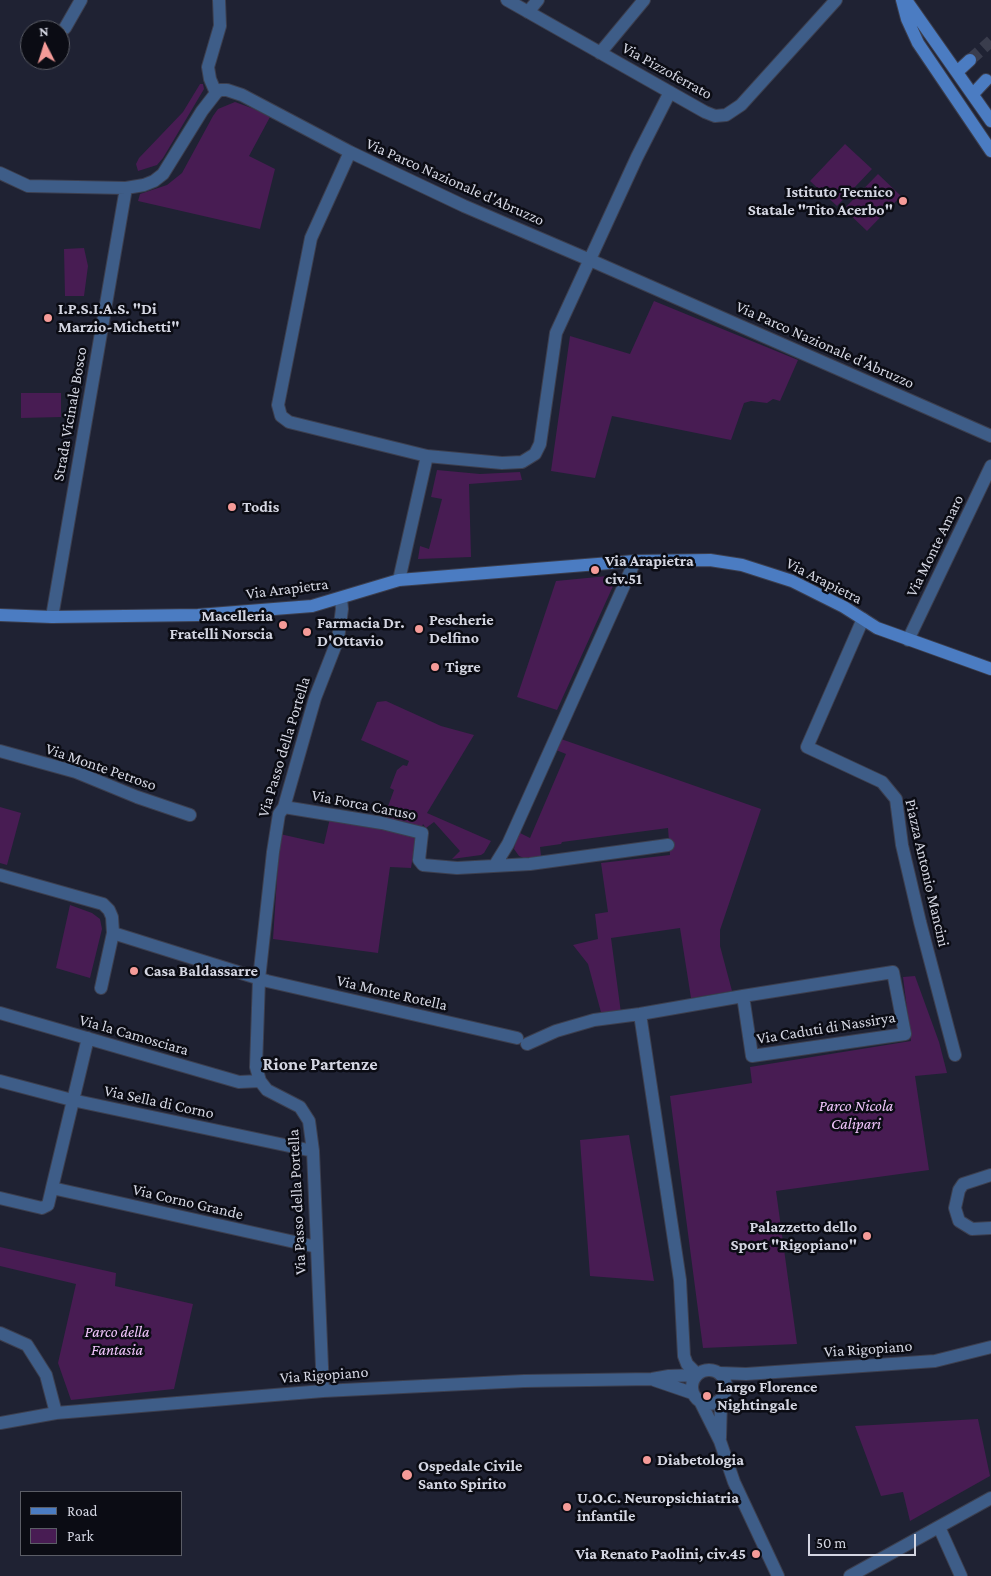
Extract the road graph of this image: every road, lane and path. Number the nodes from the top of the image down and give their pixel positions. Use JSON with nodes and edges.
{"nodes":[{"id":1,"x":81,"y":0,"type":"edge"},
{"id":2,"x":219,"y":0,"type":"edge"},
{"id":3,"x":507,"y":0,"type":"edge"},
{"id":4,"x":538,"y":0,"type":"edge"},
{"id":5,"x":644,"y":0,"type":"edge"},
{"id":6,"x":836,"y":0,"type":"edge"},
{"id":7,"x":904,"y":0,"type":"edge"},
{"id":8,"x":528,"y":12,"type":"junction"},
{"id":9,"x":70,"y":20,"type":"edge"},
{"id":10,"x":600,"y":53,"type":"junction"},
{"id":11,"x":970,"y":60,"type":"tunnel mouth"},
{"id":12,"x":957,"y":72,"type":"junction"},
{"id":13,"x":986,"y":80,"type":"dead end"},
{"id":14,"x":670,"y":92,"type":"junction"},
{"id":15,"x":216,"y":93,"type":"junction"},
{"id":16,"x":973,"y":94,"type":"junction"},
{"id":17,"x":991,"y":121,"type":"edge"},
{"id":18,"x":991,"y":151,"type":"edge"},
{"id":19,"x":350,"y":152,"type":"junction"},
{"id":20,"x":0,"y":172,"type":"edge"},
{"id":21,"x":126,"y":188,"type":"junction"},
{"id":22,"x":590,"y":260,"type":"junction"},
{"id":23,"x":991,"y":436,"type":"edge"},
{"id":24,"x":427,"y":456,"type":"junction"},
{"id":25,"x":991,"y":466,"type":"edge"},
{"id":26,"x":634,"y":560,"type":"junction"},
{"id":27,"x":399,"y":580,"type":"junction"},
{"id":28,"x":340,"y":598,"type":"junction"},
{"id":29,"x":0,"y":615,"type":"edge"},
{"id":30,"x":52,"y":617,"type":"junction"},
{"id":31,"x":862,"y":619,"type":"junction"},
{"id":32,"x":908,"y":640,"type":"junction"},
{"id":33,"x":991,"y":669,"type":"edge"},
{"id":34,"x":0,"y":751,"type":"edge"},
{"id":35,"x":284,"y":806,"type":"junction"},
{"id":36,"x":190,"y":815,"type":"dead end"},
{"id":37,"x":668,"y":845,"type":"dead end"},
{"id":38,"x":506,"y":848,"type":"junction"},
{"id":39,"x":521,"y":863,"type":"junction"},
{"id":40,"x":495,"y":865,"type":"junction"},
{"id":41,"x":0,"y":876,"type":"edge"},
{"id":42,"x":113,"y":933,"type":"junction"},
{"id":43,"x":259,"y":979,"type":"junction"},
{"id":44,"x":102,"y":988,"type":"dead end"},
{"id":45,"x":743,"y":996,"type":"junction"},
{"id":46,"x":0,"y":1013,"type":"edge"},
{"id":47,"x":640,"y":1014,"type":"junction"},
{"id":48,"x":88,"y":1038,"type":"junction"},
{"id":49,"x":522,"y":1041,"type":"joint"},
{"id":50,"x":955,"y":1055,"type":"dead end"},
{"id":51,"x":0,"y":1081,"type":"edge"},
{"id":52,"x":260,"y":1081,"type":"junction"},
{"id":53,"x":72,"y":1100,"type":"junction"},
{"id":54,"x":313,"y":1151,"type":"junction"},
{"id":55,"x":991,"y":1176,"type":"edge"},
{"id":56,"x":52,"y":1188,"type":"junction"},
{"id":57,"x":0,"y":1198,"type":"edge"},
{"id":58,"x":991,"y":1228,"type":"edge"},
{"id":59,"x":317,"y":1247,"type":"junction"},
{"id":60,"x":0,"y":1333,"type":"edge"},
{"id":61,"x":991,"y":1348,"type":"edge"},
{"id":62,"x":685,"y":1360,"type":"junction"},
{"id":63,"x":698,"y":1373,"type":"junction"},
{"id":64,"x":720,"y":1374,"type":"junction"},
{"id":65,"x":746,"y":1374,"type":"junction"},
{"id":66,"x":669,"y":1376,"type":"junction"},
{"id":67,"x":652,"y":1379,"type":"junction"},
{"id":68,"x":323,"y":1391,"type":"junction"},
{"id":69,"x":692,"y":1393,"type":"junction"},
{"id":70,"x":724,"y":1395,"type":"junction"},
{"id":71,"x":701,"y":1403,"type":"junction"},
{"id":72,"x":56,"y":1413,"type":"junction"},
{"id":73,"x":0,"y":1423,"type":"edge"},
{"id":74,"x":720,"y":1441,"type":"junction"},
{"id":75,"x":991,"y":1498,"type":"edge"},
{"id":76,"x":939,"y":1527,"type":"junction"},
{"id":77,"x":778,"y":1576,"type":"edge"},
{"id":78,"x":850,"y":1576,"type":"edge"},
{"id":79,"x":961,"y":1576,"type":"edge"}],
"edges":[{"from":1,"to":9,"type":"street"},
{"from":2,"to":15,"type":"street"},
{"from":3,"to":8,"type":"street","name":"Via Pizzoferrato"},
{"from":4,"to":8,"type":"street"},
{"from":5,"to":10,"type":"street"},
{"from":6,"to":14,"type":"street","name":"Via Pizzoferrato"},
{"from":7,"to":12,"type":"street"},
{"from":7,"to":18,"type":"street"},
{"from":8,"to":10,"type":"street","name":"Via Pizzoferrato"},
{"from":10,"to":14,"type":"street","name":"Via Pizzoferrato"},
{"from":11,"to":12,"type":"street"},
{"from":12,"to":16,"type":"street"},
{"from":13,"to":16,"type":"street"},
{"from":14,"to":22,"type":"street"},
{"from":15,"to":19,"type":"street"},
{"from":15,"to":21,"type":"street"},
{"from":16,"to":17,"type":"street"},
{"from":19,"to":22,"type":"street","name":"Via Parco Nazionale d'Abruzzo"},
{"from":19,"to":24,"type":"street","name":"Via Parco Nazionale d'Abruzzo"},
{"from":20,"to":21,"type":"street"},
{"from":21,"to":30,"type":"street","name":"Strada Vicinale Bosco"},
{"from":22,"to":23,"type":"street","name":"Via Parco Nazionale d'Abruzzo"},
{"from":22,"to":24,"type":"street"},
{"from":24,"to":27,"type":"street"},
{"from":25,"to":32,"type":"street","name":"Via Monte Amaro"},
{"from":26,"to":27,"type":"street","name":"Via Arapietra"},
{"from":26,"to":31,"type":"street","name":"Via Arapietra"},
{"from":26,"to":38,"type":"street"},
{"from":27,"to":28,"type":"street","name":"Via Arapietra"},
{"from":28,"to":30,"type":"street","name":"Via Arapietra"},
{"from":28,"to":35,"type":"street","name":"Via Passo della Portella"},
{"from":29,"to":30,"type":"street","name":"Via Arapietra"},
{"from":31,"to":32,"type":"street","name":"Via Arapietra"},
{"from":31,"to":50,"type":"street","name":"Piazza Antonio Mancini"},
{"from":32,"to":33,"type":"street","name":"Via Arapietra"},
{"from":34,"to":36,"type":"street","name":"Via Monte Petroso"},
{"from":35,"to":40,"type":"street","name":"Via Forca Caruso"},
{"from":35,"to":43,"type":"street","name":"Via Passo della Portella"},
{"from":37,"to":39,"type":"street"},
{"from":38,"to":39,"type":"street"},
{"from":38,"to":40,"type":"street"},
{"from":39,"to":40,"type":"street"},
{"from":41,"to":42,"type":"street"},
{"from":42,"to":43,"type":"street","name":"Via Monte Rotella"},
{"from":42,"to":44,"type":"street"},
{"from":43,"to":49,"type":"street","name":"Via Monte Rotella"},
{"from":43,"to":52,"type":"street","name":"Via Passo della Portella"},
{"from":45,"to":45,"type":"street","name":"Via Caduti di Nassirya"},
{"from":45,"to":47,"type":"street","name":"Via Caduti di Nassirya"},
{"from":46,"to":48,"type":"street","name":"Via la Camosciara"},
{"from":47,"to":49,"type":"street","name":"Via Caduti di Nassirya"},
{"from":47,"to":62,"type":"street"},
{"from":48,"to":52,"type":"street","name":"Via la Camosciara"},
{"from":48,"to":53,"type":"street"},
{"from":51,"to":53,"type":"street","name":"Via Sella di Corno"},
{"from":52,"to":54,"type":"street","name":"Via Passo della Portella"},
{"from":53,"to":54,"type":"street","name":"Via Sella di Corno"},
{"from":53,"to":56,"type":"street"},
{"from":54,"to":59,"type":"street","name":"Via Passo della Portella"},
{"from":55,"to":58,"type":"street"},
{"from":56,"to":57,"type":"street"},
{"from":56,"to":59,"type":"street","name":"Via Corno Grande"},
{"from":59,"to":68,"type":"street","name":"Via Passo della Portella"},
{"from":60,"to":72,"type":"street"},
{"from":61,"to":65,"type":"street","name":"Via Rigopiano"},
{"from":62,"to":63,"type":"street"},
{"from":62,"to":66,"type":"street"},
{"from":63,"to":64,"type":"street"},
{"from":63,"to":66,"type":"street","name":"Via Rigopiano"},
{"from":63,"to":69,"type":"street"},
{"from":64,"to":65,"type":"street","name":"Via Rigopiano"},
{"from":64,"to":70,"type":"street"},
{"from":65,"to":70,"type":"street"},
{"from":66,"to":67,"type":"street","name":"Via Rigopiano"},
{"from":67,"to":68,"type":"street","name":"Via Rigopiano"},
{"from":67,"to":69,"type":"street","name":"Via Rigopiano"},
{"from":68,"to":72,"type":"street","name":"Via Rigopiano"},
{"from":69,"to":71,"type":"street"},
{"from":70,"to":71,"type":"street"},
{"from":70,"to":74,"type":"street"},
{"from":71,"to":74,"type":"street"},
{"from":72,"to":73,"type":"street","name":"Via Rigopiano"},
{"from":74,"to":77,"type":"street"},
{"from":75,"to":76,"type":"street"},
{"from":76,"to":78,"type":"street"},
{"from":76,"to":79,"type":"street"}]}
